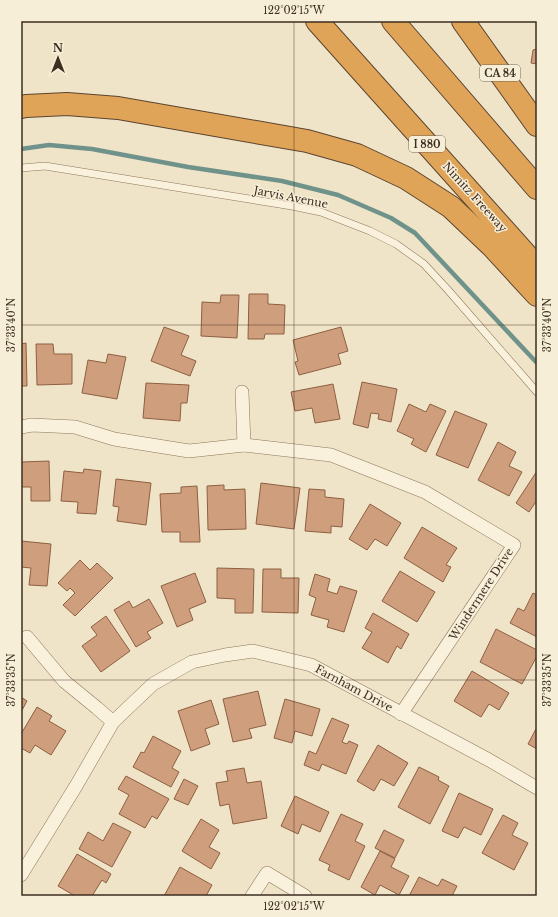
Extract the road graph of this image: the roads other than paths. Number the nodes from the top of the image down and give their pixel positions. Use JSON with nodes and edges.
{"nodes":[{"id":1,"x":317,"y":21,"type":"edge"},
{"id":2,"x":393,"y":21,"type":"edge"},
{"id":3,"x":463,"y":21,"type":"edge"},
{"id":4,"x":21,"y":107,"type":"edge"},
{"id":5,"x":537,"y":124,"type":"edge"},
{"id":6,"x":21,"y":168,"type":"edge"},
{"id":7,"x":537,"y":188,"type":"edge"},
{"id":8,"x":537,"y":267,"type":"edge"},
{"id":9,"x":537,"y":295,"type":"edge"},
{"id":10,"x":242,"y":392,"type":"dead end"},
{"id":11,"x":537,"y":392,"type":"edge"},
{"id":12,"x":21,"y":427,"type":"edge"},
{"id":13,"x":244,"y":445,"type":"junction"},
{"id":14,"x":27,"y":637,"type":"dead end"},
{"id":15,"x":401,"y":714,"type":"junction"},
{"id":16,"x":112,"y":722,"type":"junction"},
{"id":17,"x":537,"y":788,"type":"edge"},
{"id":18,"x":21,"y":875,"type":"edge"},
{"id":19,"x":252,"y":896,"type":"edge"},
{"id":20,"x":305,"y":896,"type":"edge"}],
"edges":[{"from":1,"to":8,"type":"highway","name":"Nimitz Freeway","number":"I 880"},
{"from":2,"to":7,"type":"highway"},
{"from":3,"to":5,"type":"highway","number":"CA 84"},
{"from":4,"to":9,"type":"highway"},
{"from":6,"to":11,"type":"lane","name":"Jarvis Avenue"},
{"from":10,"to":13,"type":"street"},
{"from":12,"to":13,"type":"street","name":"Windermere Drive"},
{"from":13,"to":15,"type":"street","name":"Windermere Drive"},
{"from":14,"to":16,"type":"street"},
{"from":15,"to":16,"type":"street","name":"Farnham Drive"},
{"from":15,"to":17,"type":"street","name":"Farnham Drive"},
{"from":16,"to":18,"type":"street","name":"Farnham Drive"},
{"from":19,"to":20,"type":"street"}]}
